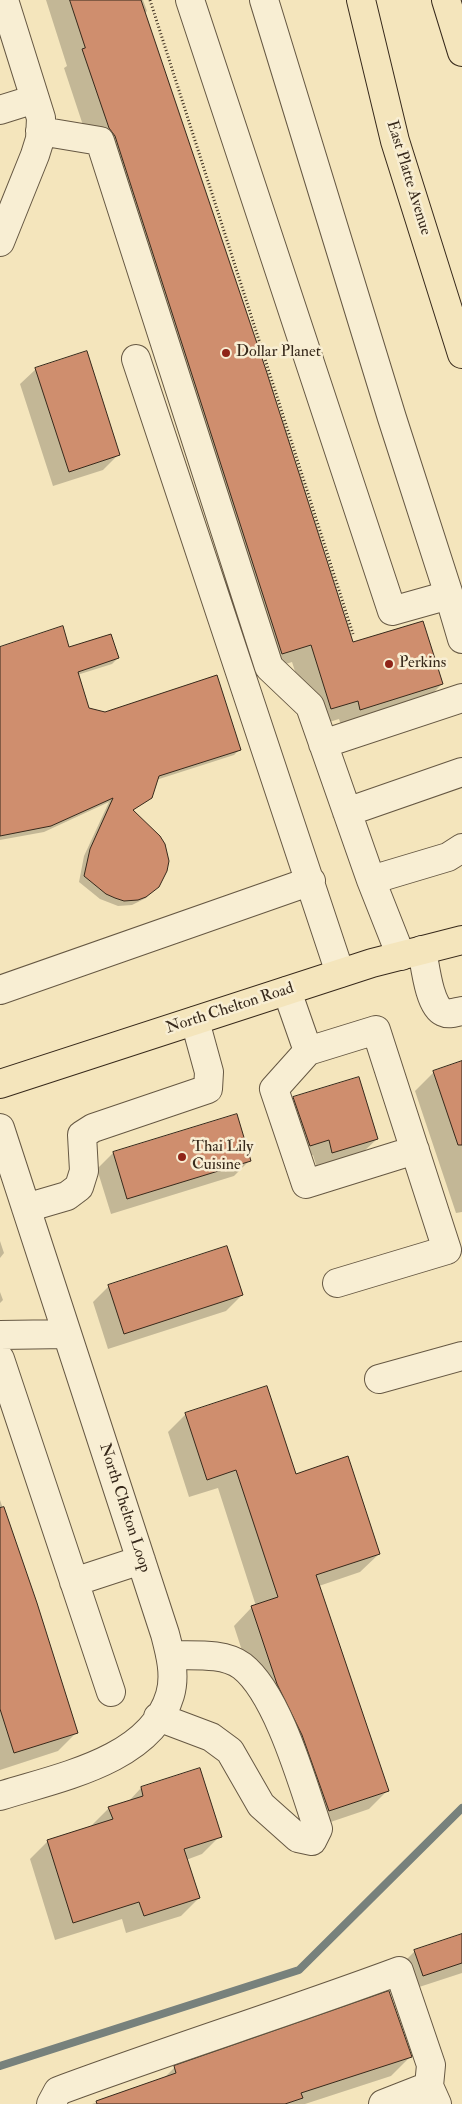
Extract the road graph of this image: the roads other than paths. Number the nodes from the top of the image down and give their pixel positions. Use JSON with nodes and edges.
{"nodes":[{"id":1,"x":4,"y":0,"type":"edge"},
{"id":2,"x":190,"y":0,"type":"edge"},
{"id":3,"x":264,"y":0,"type":"edge"},
{"id":4,"x":362,"y":0,"type":"edge"},
{"id":5,"x":446,"y":0,"type":"edge"},
{"id":6,"x":462,"y":52,"type":"edge"},
{"id":7,"x":35,"y":99,"type":"junction"},
{"id":8,"x":0,"y":110,"type":"edge"},
{"id":9,"x":40,"y":131,"type":"junction"},
{"id":10,"x":0,"y":194,"type":"edge"},
{"id":11,"x":4,"y":231,"type":"edge"},
{"id":12,"x":462,"y":354,"type":"edge"},
{"id":13,"x":136,"y":359,"type":"dead end"},
{"id":14,"x":449,"y":595,"type":"junction"},
{"id":15,"x":462,"y":640,"type":"edge"},
{"id":16,"x":462,"y":698,"type":"edge"},
{"id":17,"x":324,"y":744,"type":"junction"},
{"id":18,"x":462,"y":772,"type":"edge"},
{"id":19,"x":347,"y":812,"type":"junction"},
{"id":20,"x":462,"y":848,"type":"edge"},
{"id":21,"x":371,"y":880,"type":"junction"},
{"id":22,"x":310,"y":881,"type":"junction"},
{"id":23,"x":462,"y":940,"type":"edge"},
{"id":24,"x":411,"y":953,"type":"junction"},
{"id":25,"x":340,"y":973,"type":"junction"},
{"id":26,"x":0,"y":990,"type":"edge"},
{"id":27,"x":287,"y":991,"type":"junction"},
{"id":28,"x":462,"y":1011,"type":"edge"},
{"id":29,"x":195,"y":1021,"type":"junction"},
{"id":30,"x":308,"y":1051,"type":"junction"},
{"id":31,"x":0,"y":1084,"type":"edge"},
{"id":32,"x":0,"y":1128,"type":"edge"},
{"id":33,"x":415,"y":1150,"type":"junction"},
{"id":34,"x":26,"y":1208,"type":"junction"},
{"id":35,"x":337,"y":1283,"type":"dead end"},
{"id":36,"x":67,"y":1334,"type":"junction"},
{"id":37,"x":0,"y":1335,"type":"edge"},
{"id":38,"x":462,"y":1356,"type":"edge"},
{"id":39,"x":0,"y":1358,"type":"edge"},
{"id":40,"x":379,"y":1378,"type":"dead end"},
{"id":41,"x":141,"y":1560,"type":"junction"},
{"id":42,"x":74,"y":1582,"type":"junction"},
{"id":43,"x":170,"y":1655,"type":"junction"},
{"id":44,"x":111,"y":1692,"type":"dead end"},
{"id":45,"x":158,"y":1717,"type":"junction"},
{"id":46,"x":0,"y":1796,"type":"edge"},
{"id":47,"x":433,"y":2095,"type":"edge"},
{"id":48,"x":52,"y":2104,"type":"edge"},
{"id":49,"x":383,"y":2104,"type":"edge"}],
"edges":[{"from":1,"to":7,"type":"street"},
{"from":2,"to":14,"type":"street"},
{"from":3,"to":14,"type":"street"},
{"from":4,"to":12,"type":"main road","name":"East Platte Avenue"},
{"from":5,"to":6,"type":"main road"},
{"from":7,"to":8,"type":"street"},
{"from":7,"to":9,"type":"street"},
{"from":9,"to":11,"type":"street"},
{"from":9,"to":17,"type":"street"},
{"from":10,"to":11,"type":"street"},
{"from":13,"to":22,"type":"street"},
{"from":14,"to":15,"type":"street"},
{"from":16,"to":17,"type":"street"},
{"from":17,"to":19,"type":"street"},
{"from":18,"to":19,"type":"street"},
{"from":19,"to":21,"type":"street"},
{"from":20,"to":21,"type":"street"},
{"from":21,"to":24,"type":"street"},
{"from":22,"to":25,"type":"street"},
{"from":22,"to":26,"type":"street"},
{"from":23,"to":24,"type":"main road","name":"North Chelton Road"},
{"from":24,"to":25,"type":"main road","name":"North Chelton Road"},
{"from":24,"to":28,"type":"street"},
{"from":25,"to":27,"type":"main road","name":"North Chelton Road"},
{"from":27,"to":29,"type":"main road","name":"North Chelton Road"},
{"from":27,"to":30,"type":"street"},
{"from":29,"to":31,"type":"main road","name":"North Chelton Road"},
{"from":29,"to":34,"type":"street"},
{"from":30,"to":33,"type":"street"},
{"from":30,"to":33,"type":"street"},
{"from":32,"to":34,"type":"street","name":"North Chelton Loop"},
{"from":33,"to":35,"type":"street"},
{"from":34,"to":36,"type":"street","name":"North Chelton Loop"},
{"from":36,"to":37,"type":"street"},
{"from":36,"to":41,"type":"street","name":"North Chelton Loop"},
{"from":38,"to":40,"type":"street"},
{"from":39,"to":42,"type":"street"},
{"from":41,"to":42,"type":"street"},
{"from":41,"to":43,"type":"street","name":"North Chelton Loop"},
{"from":42,"to":44,"type":"street"},
{"from":43,"to":45,"type":"street","name":"North Chelton Loop"},
{"from":43,"to":45,"type":"street"},
{"from":45,"to":46,"type":"street","name":"North Chelton Loop"},
{"from":47,"to":48,"type":"street"},
{"from":47,"to":49,"type":"street"}]}
